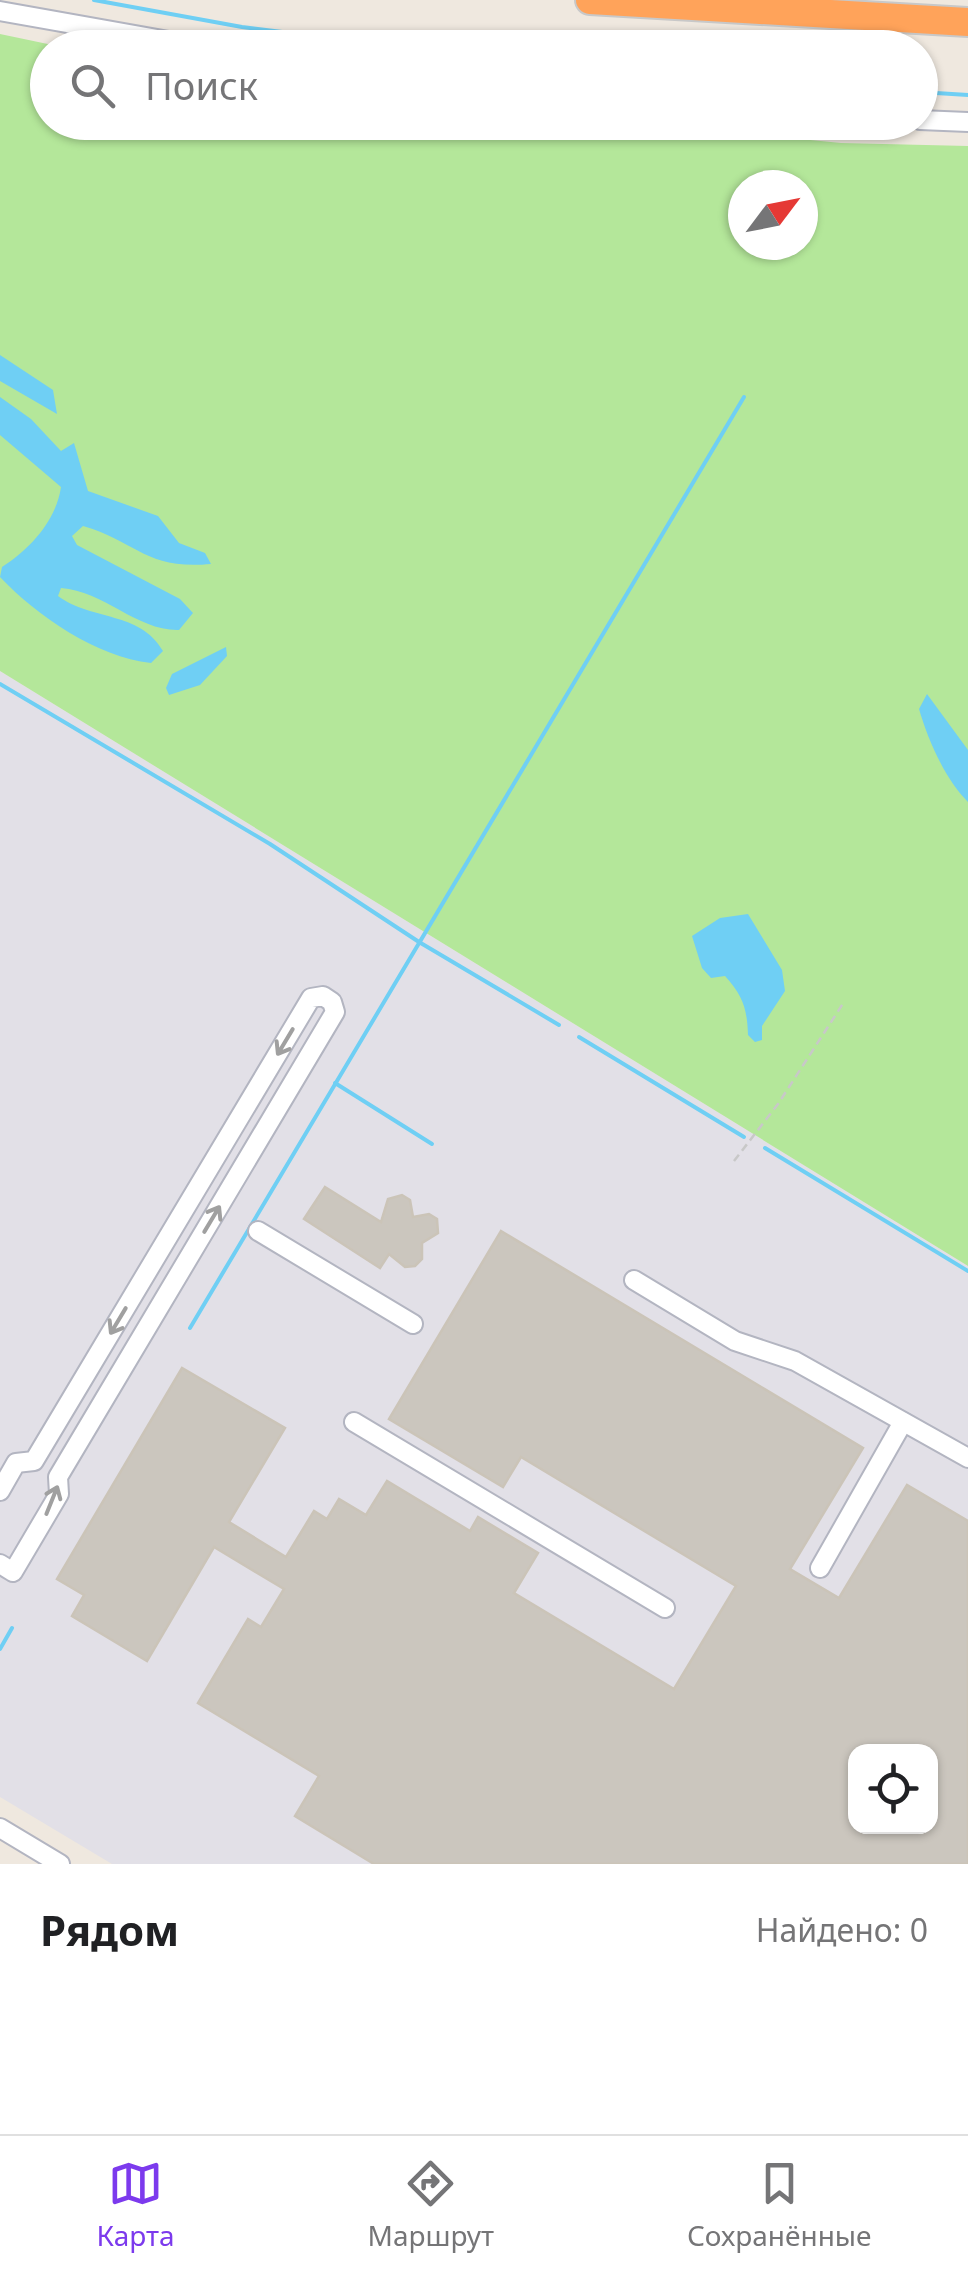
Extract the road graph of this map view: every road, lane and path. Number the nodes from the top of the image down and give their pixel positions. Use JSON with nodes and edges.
{"nodes":[{"id":1,"x":590,"y":0,"type":"edge"},
{"id":2,"x":0,"y":11,"type":"edge"},
{"id":3,"x":968,"y":24,"type":"edge"},
{"id":4,"x":107,"y":30,"type":"edge"},
{"id":5,"x":938,"y":121,"type":"edge"},
{"id":6,"x":968,"y":122,"type":"edge"},
{"id":7,"x":844,"y":1002,"type":"dead end"},
{"id":8,"x":734,"y":1161,"type":"dead end"},
{"id":9,"x":258,"y":1231,"type":"dead end"},
{"id":10,"x":634,"y":1280,"type":"dead end"},
{"id":11,"x":413,"y":1324,"type":"dead end"},
{"id":12,"x":354,"y":1422,"type":"dead end"},
{"id":13,"x":903,"y":1422,"type":"junction"},
{"id":14,"x":968,"y":1458,"type":"edge"},
{"id":15,"x":0,"y":1490,"type":"edge"},
{"id":16,"x":0,"y":1564,"type":"edge"},
{"id":17,"x":820,"y":1568,"type":"dead end"},
{"id":18,"x":665,"y":1608,"type":"dead end"},
{"id":19,"x":0,"y":1828,"type":"edge"},
{"id":20,"x":60,"y":1864,"type":"edge"}],
"edges":[{"from":1,"to":3,"type":"highway"},
{"from":2,"to":4,"type":"street"},
{"from":5,"to":6,"type":"street"},
{"from":7,"to":8,"type":"path"},
{"from":9,"to":11,"type":"street"},
{"from":10,"to":13,"type":"street"},
{"from":12,"to":18,"type":"street"},
{"from":13,"to":14,"type":"street"},
{"from":13,"to":17,"type":"street"},
{"from":16,"to":15,"type":"street","one_way":true},
{"from":19,"to":20,"type":"street"}]}
